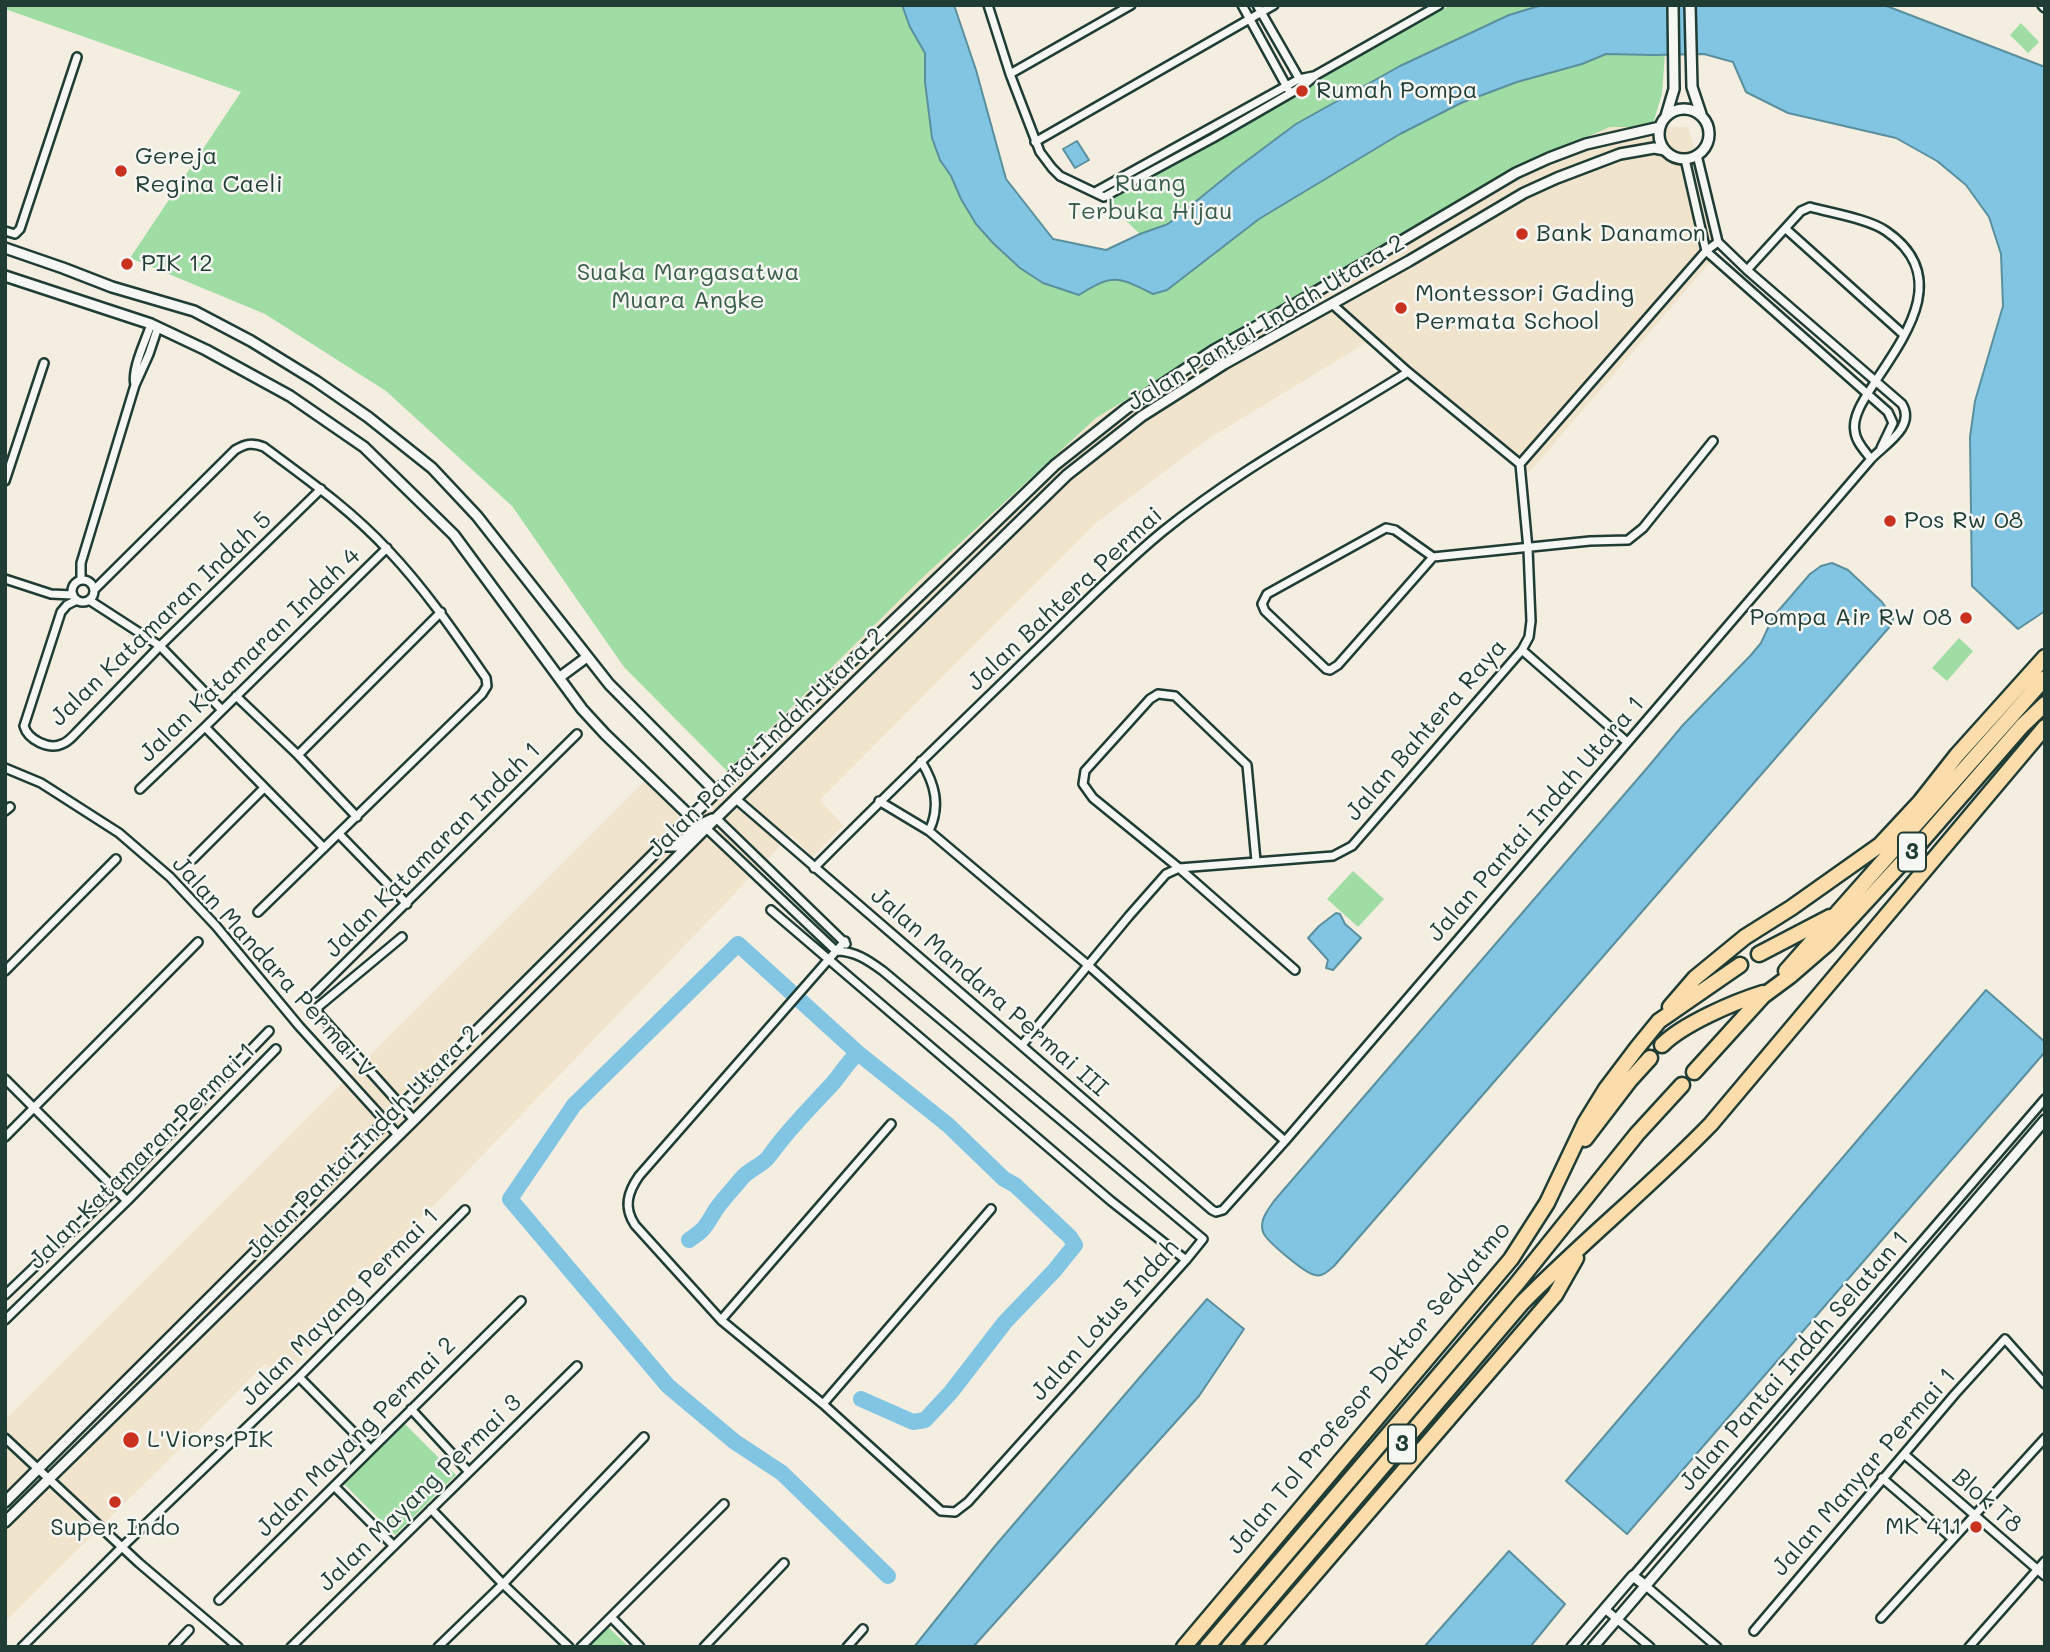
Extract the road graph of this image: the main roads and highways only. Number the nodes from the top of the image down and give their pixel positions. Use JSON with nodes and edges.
{"nodes":[{"id":1,"x":2045,"y":657,"type":"edge"},
{"id":2,"x":2045,"y":678,"type":"edge"},
{"id":3,"x":2045,"y":704,"type":"edge"},
{"id":4,"x":2045,"y":727,"type":"edge"},
{"id":5,"x":2045,"y":742,"type":"edge"},
{"id":6,"x":2015,"y":762,"type":"junction"},
{"id":7,"x":1837,"y":913,"type":"junction"},
{"id":8,"x":1759,"y":954,"type":"dead end"},
{"id":9,"x":1740,"y":965,"type":"dead end"},
{"id":10,"x":1769,"y":991,"type":"junction"},
{"id":11,"x":1659,"y":1021,"type":"junction"},
{"id":12,"x":1662,"y":1045,"type":"dead end"},
{"id":13,"x":1650,"y":1058,"type":"dead end"},
{"id":14,"x":1694,"y":1072,"type":"dead end"},
{"id":15,"x":1682,"y":1085,"type":"dead end"},
{"id":16,"x":1567,"y":1162,"type":"junction"},
{"id":17,"x":1582,"y":1247,"type":"junction"},
{"id":18,"x":1184,"y":1647,"type":"edge"},
{"id":19,"x":1208,"y":1647,"type":"edge"},
{"id":20,"x":1229,"y":1647,"type":"edge"},
{"id":21,"x":1252,"y":1647,"type":"edge"}],
"edges":[{"from":1,"to":11,"type":"highway"},
{"from":2,"to":7,"type":"highway","number":"3"},
{"from":3,"to":10,"type":"highway","number":"3"},
{"from":4,"to":6,"type":"highway","number":"3"},
{"from":5,"to":6,"type":"highway"},
{"from":6,"to":17,"type":"highway","number":"3"},
{"from":7,"to":8,"type":"highway","number":"3"},
{"from":7,"to":10,"type":"highway","number":"3"},
{"from":9,"to":11,"type":"highway","name":"Jalan Tol Profesor Doktor Sedyatmo","number":"3"},
{"from":10,"to":12,"type":"highway"},
{"from":10,"to":14,"type":"highway","number":"3"},
{"from":11,"to":16,"type":"highway","name":"Jalan Tol Profesor Doktor Sedyatmo","number":"3"},
{"from":13,"to":16,"type":"highway"},
{"from":15,"to":19,"type":"highway","name":"Jalan Tol Profesor Doktor Sedyatmo","number":"3"},
{"from":16,"to":18,"type":"highway","name":"Jalan Tol Profesor Doktor Sedyatmo","number":"3"},
{"from":17,"to":20,"type":"highway","number":"3"},
{"from":17,"to":21,"type":"highway","number":"3"}]}
